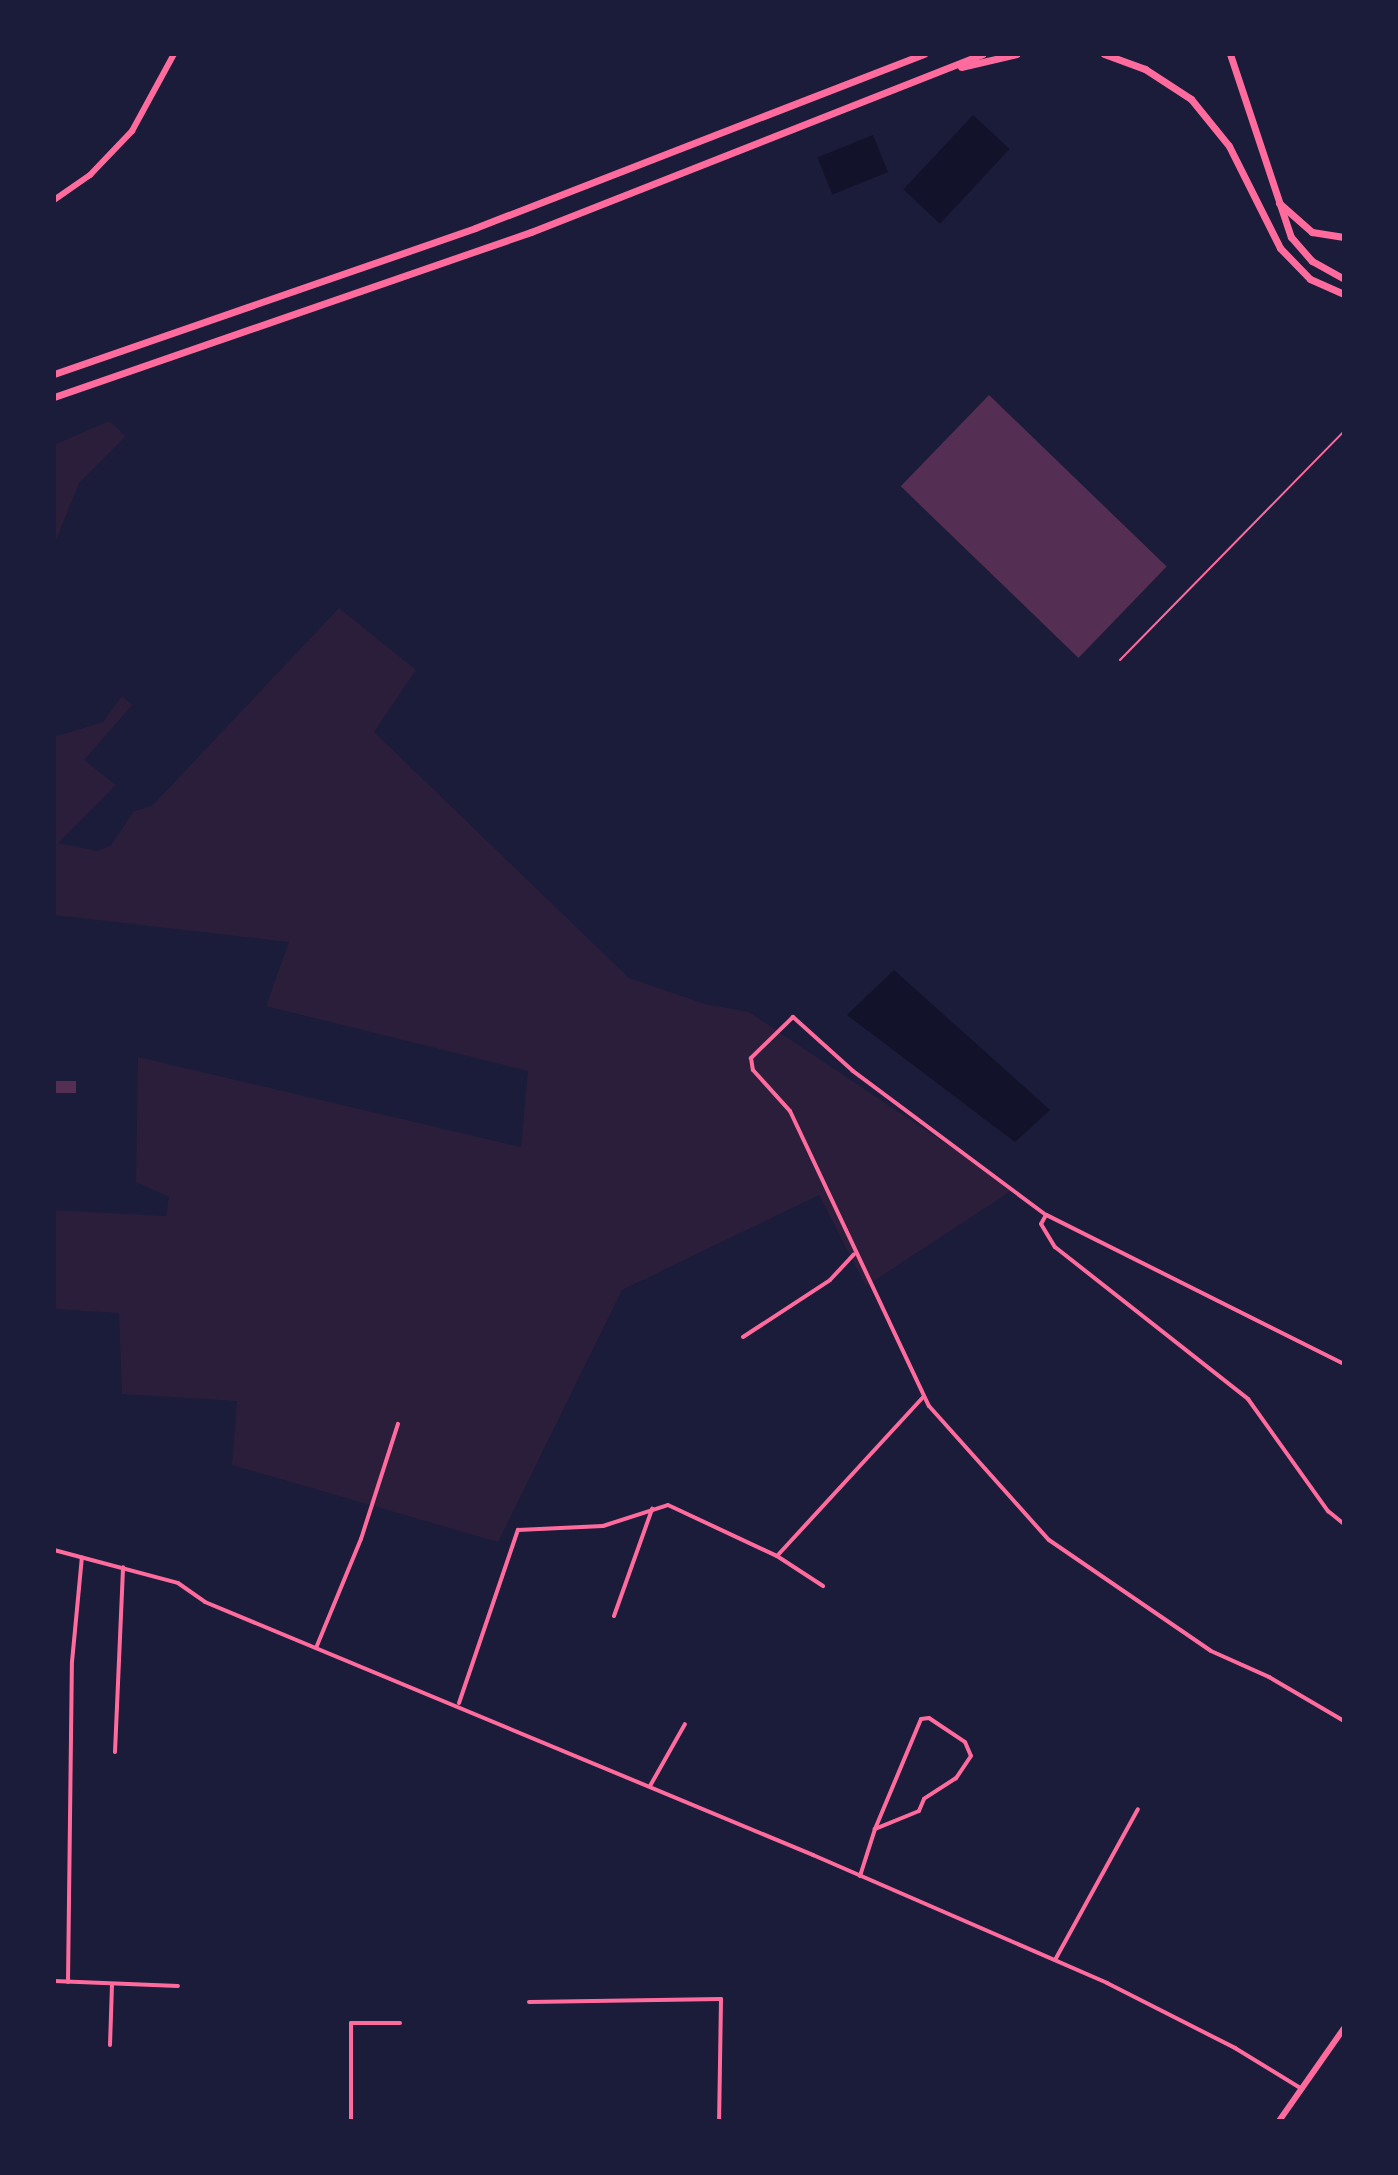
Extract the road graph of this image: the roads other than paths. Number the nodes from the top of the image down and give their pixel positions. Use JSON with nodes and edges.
{"nodes":[{"id":1,"x":174,"y":54,"type":"edge"},
{"id":2,"x":924,"y":54,"type":"edge"},
{"id":3,"x":982,"y":54,"type":"edge"},
{"id":4,"x":1017,"y":54,"type":"edge"},
{"id":5,"x":1104,"y":54,"type":"edge"},
{"id":6,"x":1230,"y":54,"type":"edge"},
{"id":7,"x":939,"y":71,"type":"junction"},
{"id":8,"x":1275,"y":198,"type":"junction"},
{"id":9,"x":54,"y":200,"type":"edge"},
{"id":10,"x":1344,"y":237,"type":"edge"},
{"id":11,"x":1344,"y":279,"type":"edge"},
{"id":12,"x":1344,"y":294,"type":"edge"},
{"id":13,"x":54,"y":374,"type":"edge"},
{"id":14,"x":54,"y":397,"type":"edge"},
{"id":15,"x":1344,"y":431,"type":"edge"},
{"id":16,"x":1120,"y":660,"type":"dead end"},
{"id":17,"x":1046,"y":1215,"type":"junction"},
{"id":18,"x":854,"y":1254,"type":"junction"},
{"id":19,"x":743,"y":1337,"type":"dead end"},
{"id":20,"x":1344,"y":1364,"type":"edge"},
{"id":21,"x":924,"y":1397,"type":"junction"},
{"id":22,"x":398,"y":1424,"type":"dead end"},
{"id":23,"x":653,"y":1509,"type":"junction"},
{"id":24,"x":1344,"y":1524,"type":"edge"},
{"id":25,"x":54,"y":1550,"type":"edge"},
{"id":26,"x":82,"y":1556,"type":"junction"},
{"id":27,"x":777,"y":1556,"type":"junction"},
{"id":28,"x":123,"y":1567,"type":"junction"},
{"id":29,"x":823,"y":1586,"type":"dead end"},
{"id":30,"x":614,"y":1616,"type":"dead end"},
{"id":31,"x":316,"y":1648,"type":"junction"},
{"id":32,"x":459,"y":1703,"type":"junction"},
{"id":33,"x":1344,"y":1721,"type":"edge"},
{"id":34,"x":685,"y":1724,"type":"dead end"},
{"id":35,"x":115,"y":1752,"type":"dead end"},
{"id":36,"x":650,"y":1786,"type":"junction"},
{"id":37,"x":1138,"y":1809,"type":"dead end"},
{"id":38,"x":875,"y":1829,"type":"junction"},
{"id":39,"x":860,"y":1876,"type":"junction"},
{"id":40,"x":1055,"y":1960,"type":"junction"},
{"id":41,"x":54,"y":1981,"type":"edge"},
{"id":42,"x":68,"y":1982,"type":"junction"},
{"id":43,"x":112,"y":1985,"type":"junction"},
{"id":44,"x":178,"y":1986,"type":"dead end"},
{"id":45,"x":529,"y":2002,"type":"dead end"},
{"id":46,"x":400,"y":2023,"type":"dead end"},
{"id":47,"x":1344,"y":2028,"type":"edge"},
{"id":48,"x":110,"y":2045,"type":"dead end"},
{"id":49,"x":1302,"y":2089,"type":"junction"},
{"id":50,"x":351,"y":2121,"type":"edge"},
{"id":51,"x":719,"y":2121,"type":"edge"},
{"id":52,"x":1279,"y":2121,"type":"edge"}],
"edges":[{"from":1,"to":9,"type":"main road"},
{"from":2,"to":13,"type":"highway"},
{"from":3,"to":7,"type":"highway"},
{"from":4,"to":7,"type":"highway"},
{"from":5,"to":12,"type":"highway"},
{"from":6,"to":8,"type":"highway"},
{"from":7,"to":14,"type":"highway"},
{"from":8,"to":10,"type":"highway"},
{"from":8,"to":11,"type":"highway"},
{"from":15,"to":16,"type":"lane"},
{"from":17,"to":18,"type":"street"},
{"from":17,"to":20,"type":"street"},
{"from":17,"to":24,"type":"street"},
{"from":18,"to":19,"type":"street"},
{"from":18,"to":21,"type":"street"},
{"from":21,"to":27,"type":"street"},
{"from":21,"to":33,"type":"street"},
{"from":22,"to":31,"type":"street"},
{"from":23,"to":27,"type":"street"},
{"from":23,"to":30,"type":"street"},
{"from":23,"to":32,"type":"street"},
{"from":25,"to":26,"type":"street"},
{"from":26,"to":28,"type":"street"},
{"from":26,"to":42,"type":"street"},
{"from":27,"to":29,"type":"street"},
{"from":28,"to":31,"type":"street"},
{"from":28,"to":35,"type":"street"},
{"from":31,"to":32,"type":"street"},
{"from":32,"to":36,"type":"street"},
{"from":34,"to":36,"type":"street"},
{"from":36,"to":39,"type":"street"},
{"from":37,"to":40,"type":"street"},
{"from":38,"to":38,"type":"street"},
{"from":38,"to":39,"type":"street"},
{"from":39,"to":40,"type":"street"},
{"from":40,"to":49,"type":"street"},
{"from":41,"to":42,"type":"street"},
{"from":42,"to":43,"type":"street"},
{"from":43,"to":44,"type":"street"},
{"from":43,"to":48,"type":"street"},
{"from":45,"to":51,"type":"street"},
{"from":46,"to":50,"type":"street"},
{"from":47,"to":49,"type":"main road"},
{"from":49,"to":52,"type":"main road"}]}
